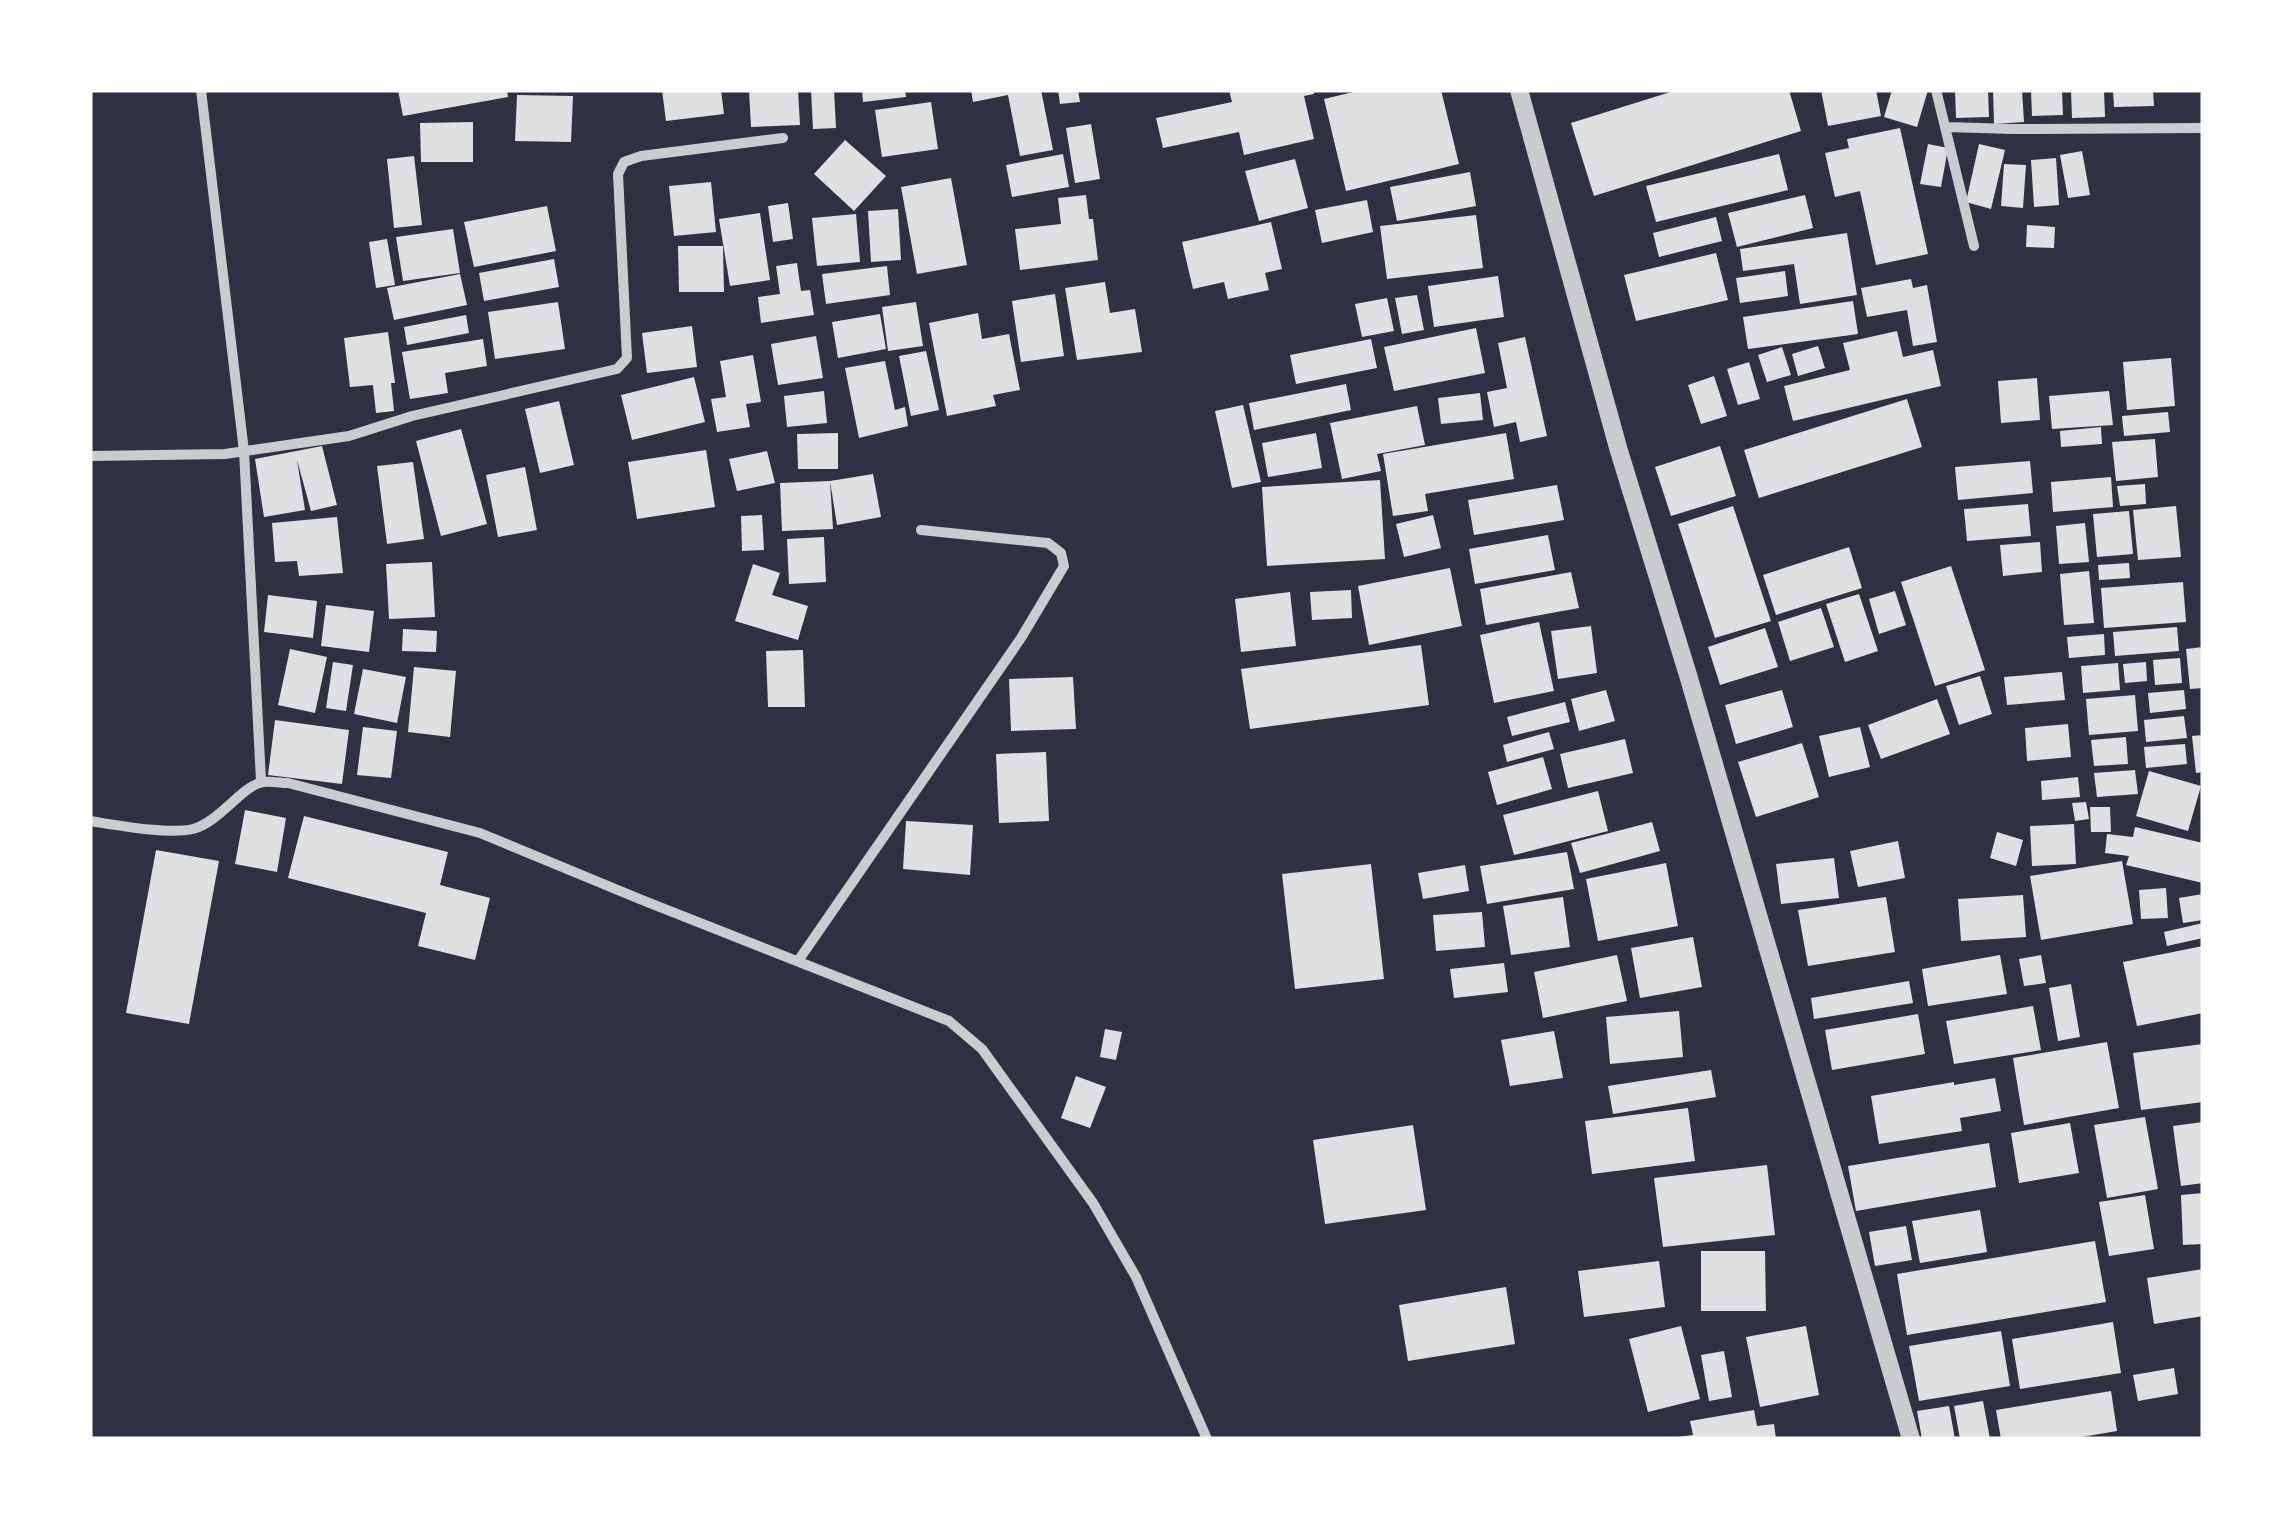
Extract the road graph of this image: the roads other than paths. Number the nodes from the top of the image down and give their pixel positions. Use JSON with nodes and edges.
{"nodes":[{"id":1,"x":200,"y":90,"type":"edge"},
{"id":2,"x":1520,"y":90,"type":"edge"},
{"id":3,"x":1936,"y":90,"type":"edge"},
{"id":4,"x":1947,"y":127,"type":"junction"},
{"id":5,"x":2203,"y":128,"type":"edge"},
{"id":6,"x":783,"y":138,"type":"dead end"},
{"id":7,"x":1974,"y":246,"type":"dead end"},
{"id":8,"x":244,"y":451,"type":"junction"},
{"id":9,"x":90,"y":456,"type":"edge"},
{"id":10,"x":922,"y":530,"type":"dead end"},
{"id":11,"x":261,"y":782,"type":"junction"},
{"id":12,"x":90,"y":821,"type":"edge"},
{"id":13,"x":798,"y":961,"type":"junction"},
{"id":14,"x":1207,"y":1439,"type":"edge"},
{"id":15,"x":1912,"y":1439,"type":"edge"}],
"edges":[{"from":1,"to":8,"type":"street"},
{"from":2,"to":15,"type":"street"},
{"from":3,"to":4,"type":"street"},
{"from":4,"to":5,"type":"street"},
{"from":4,"to":7,"type":"street"},
{"from":6,"to":8,"type":"street"},
{"from":8,"to":9,"type":"street"},
{"from":8,"to":11,"type":"street"},
{"from":10,"to":13,"type":"street"},
{"from":11,"to":12,"type":"street"},
{"from":11,"to":13,"type":"street"},
{"from":13,"to":14,"type":"street"}]}
